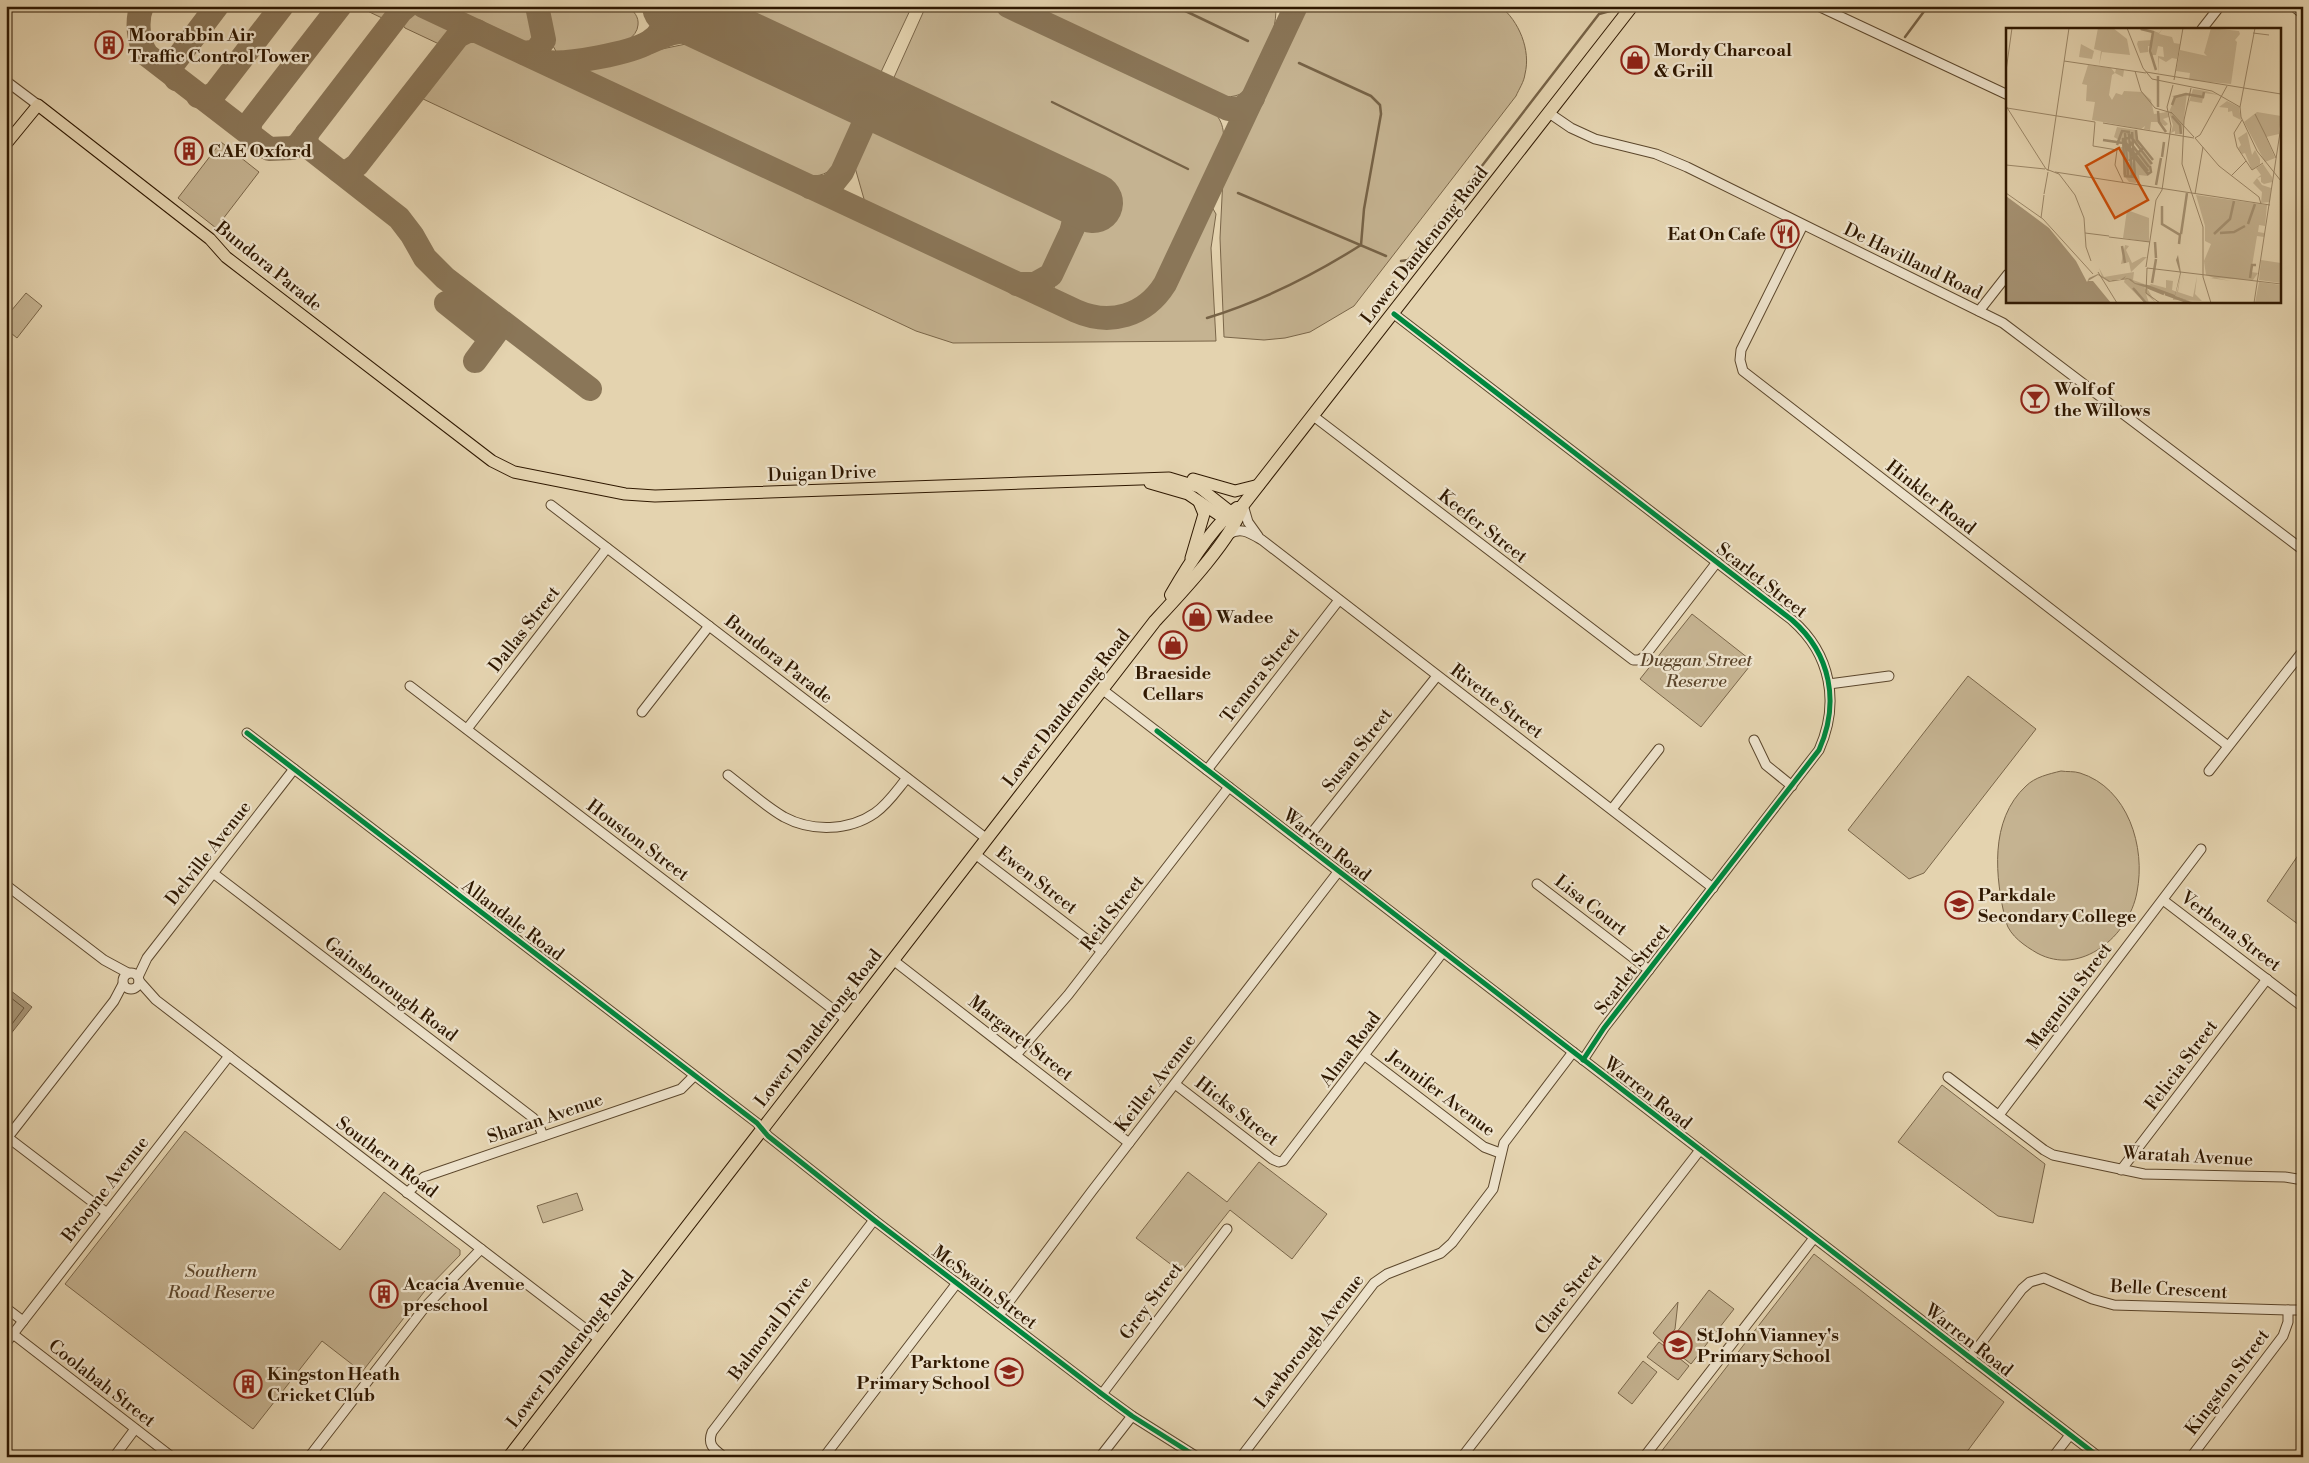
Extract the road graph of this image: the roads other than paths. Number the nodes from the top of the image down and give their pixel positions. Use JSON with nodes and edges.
{"nodes":[{"id":1,"x":1632,"y":6,"type":"edge"},
{"id":2,"x":1818,"y":6,"type":"edge"},
{"id":3,"x":2220,"y":6,"type":"edge"},
{"id":4,"x":2292,"y":6,"type":"edge"},
{"id":5,"x":2303,"y":14,"type":"edge"},
{"id":6,"x":2203,"y":28,"type":"edge"},
{"id":7,"x":6,"y":80,"type":"edge"},
{"id":8,"x":2006,"y":95,"type":"edge"},
{"id":9,"x":38,"y":105,"type":"junction"},
{"id":10,"x":1549,"y":113,"type":"junction"},
{"id":11,"x":6,"y":144,"type":"edge"},
{"id":12,"x":1803,"y":225,"type":"junction"},
{"id":13,"x":2006,"y":277,"type":"edge"},
{"id":14,"x":1979,"y":311,"type":"junction"},
{"id":15,"x":1394,"y":314,"type":"junction"},
{"id":16,"x":1312,"y":415,"type":"junction"},
{"id":17,"x":514,"y":472,"type":"joint"},
{"id":18,"x":1169,"y":478,"type":"junction"},
{"id":19,"x":1134,"y":480,"type":"junction"},
{"id":20,"x":1259,"y":485,"type":"junction"},
{"id":21,"x":1198,"y":502,"type":"junction"},
{"id":22,"x":551,"y":505,"type":"dead end"},
{"id":23,"x":1243,"y":505,"type":"junction"},
{"id":24,"x":1232,"y":518,"type":"junction"},
{"id":25,"x":1223,"y":540,"type":"junction"},
{"id":26,"x":1262,"y":540,"type":"junction"},
{"id":27,"x":607,"y":548,"type":"junction"},
{"id":28,"x":2303,"y":550,"type":"edge"},
{"id":29,"x":1717,"y":562,"type":"junction"},
{"id":30,"x":1188,"y":567,"type":"junction"},
{"id":31,"x":1339,"y":600,"type":"junction"},
{"id":32,"x":1155,"y":621,"type":"junction"},
{"id":33,"x":709,"y":626,"type":"junction"},
{"id":34,"x":2303,"y":651,"type":"edge"},
{"id":35,"x":1437,"y":676,"type":"junction"},
{"id":36,"x":1889,"y":676,"type":"dead end"},
{"id":37,"x":1830,"y":684,"type":"junction"},
{"id":38,"x":410,"y":686,"type":"dead end"},
{"id":39,"x":1103,"y":690,"type":"junction"},
{"id":40,"x":642,"y":712,"type":"dead end"},
{"id":41,"x":467,"y":729,"type":"junction"},
{"id":42,"x":247,"y":733,"type":"dead end"},
{"id":43,"x":1754,"y":740,"type":"dead end"},
{"id":44,"x":2228,"y":746,"type":"junction"},
{"id":45,"x":1659,"y":749,"type":"dead end"},
{"id":46,"x":294,"y":770,"type":"junction"},
{"id":47,"x":1207,"y":770,"type":"junction"},
{"id":48,"x":2209,"y":771,"type":"dead end"},
{"id":49,"x":728,"y":775,"type":"dead end"},
{"id":50,"x":907,"y":778,"type":"junction"},
{"id":51,"x":1792,"y":786,"type":"junction"},
{"id":52,"x":1229,"y":787,"type":"junction"},
{"id":53,"x":1612,"y":809,"type":"junction"},
{"id":54,"x":987,"y":839,"type":"junction"},
{"id":55,"x":1303,"y":844,"type":"junction"},
{"id":56,"x":2201,"y":849,"type":"dead end"},
{"id":57,"x":975,"y":854,"type":"junction"},
{"id":58,"x":1338,"y":872,"type":"junction"},
{"id":59,"x":213,"y":873,"type":"junction"},
{"id":60,"x":1537,"y":884,"type":"dead end"},
{"id":61,"x":6,"y":885,"type":"edge"},
{"id":62,"x":1713,"y":888,"type":"junction"},
{"id":63,"x":2163,"y":900,"type":"junction"},
{"id":64,"x":1102,"y":951,"type":"junction"},
{"id":65,"x":1443,"y":952,"type":"junction"},
{"id":66,"x":104,"y":960,"type":"junction"},
{"id":67,"x":893,"y":960,"type":"junction"},
{"id":68,"x":1648,"y":970,"type":"junction"},
{"id":69,"x":134,"y":976,"type":"junction"},
{"id":70,"x":2267,"y":979,"type":"junction"},
{"id":71,"x":127,"y":985,"type":"junction"},
{"id":72,"x":156,"y":1000,"type":"junction"},
{"id":73,"x":2303,"y":1007,"type":"edge"},
{"id":74,"x":847,"y":1020,"type":"junction"},
{"id":75,"x":1016,"y":1055,"type":"junction"},
{"id":76,"x":229,"y":1056,"type":"junction"},
{"id":77,"x":1365,"y":1056,"type":"junction"},
{"id":78,"x":1578,"y":1056,"type":"junction"},
{"id":79,"x":694,"y":1076,"type":"junction"},
{"id":80,"x":1948,"y":1077,"type":"dead end"},
{"id":81,"x":1175,"y":1084,"type":"junction"},
{"id":82,"x":1998,"y":1115,"type":"junction"},
{"id":83,"x":762,"y":1130,"type":"junction"},
{"id":84,"x":7,"y":1136,"type":"edge"},
{"id":85,"x":543,"y":1136,"type":"junction"},
{"id":86,"x":1129,"y":1143,"type":"junction"},
{"id":87,"x":1700,"y":1150,"type":"junction"},
{"id":88,"x":1500,"y":1153,"type":"junction"},
{"id":89,"x":1279,"y":1162,"type":"joint"},
{"id":90,"x":2120,"y":1170,"type":"junction"},
{"id":91,"x":2303,"y":1180,"type":"edge"},
{"id":92,"x":407,"y":1193,"type":"junction"},
{"id":93,"x":107,"y":1212,"type":"junction"},
{"id":94,"x":874,"y":1220,"type":"junction"},
{"id":95,"x":1227,"y":1229,"type":"dead end"},
{"id":96,"x":1814,"y":1238,"type":"junction"},
{"id":97,"x":481,"y":1249,"type":"junction"},
{"id":98,"x":957,"y":1283,"type":"junction"},
{"id":99,"x":6,"y":1308,"type":"edge"},
{"id":100,"x":2288,"y":1310,"type":"junction"},
{"id":101,"x":2303,"y":1310,"type":"edge"},
{"id":102,"x":999,"y":1316,"type":"junction"},
{"id":103,"x":23,"y":1321,"type":"junction"},
{"id":104,"x":13,"y":1334,"type":"junction"},
{"id":105,"x":600,"y":1340,"type":"junction"},
{"id":106,"x":6,"y":1343,"type":"edge"},
{"id":107,"x":1970,"y":1358,"type":"junction"},
{"id":108,"x":1102,"y":1394,"type":"junction"},
{"id":109,"x":1132,"y":1416,"type":"junction"},
{"id":110,"x":136,"y":1429,"type":"junction"},
{"id":111,"x":2070,"y":1435,"type":"junction"},
{"id":112,"x":114,"y":1457,"type":"edge"},
{"id":113,"x":172,"y":1457,"type":"edge"},
{"id":114,"x":309,"y":1457,"type":"edge"},
{"id":115,"x":509,"y":1457,"type":"edge"},
{"id":116,"x":724,"y":1457,"type":"edge"},
{"id":117,"x":824,"y":1457,"type":"edge"},
{"id":118,"x":1100,"y":1457,"type":"edge"},
{"id":119,"x":1197,"y":1457,"type":"edge"},
{"id":120,"x":1241,"y":1457,"type":"edge"},
{"id":121,"x":1462,"y":1457,"type":"edge"},
{"id":122,"x":1644,"y":1457,"type":"edge"},
{"id":123,"x":2053,"y":1457,"type":"edge"},
{"id":124,"x":2099,"y":1457,"type":"edge"},
{"id":125,"x":2191,"y":1457,"type":"edge"}],
"edges":[{"from":1,"to":10,"type":"highway","name":"Lower Dandenong Road"},
{"from":2,"to":8,"type":"street"},
{"from":3,"to":6,"type":"street"},
{"from":4,"to":5,"type":"street"},
{"from":7,"to":9,"type":"street","name":"Bundora Parade"},
{"from":9,"to":11,"type":"main road"},
{"from":9,"to":17,"type":"main road","name":"Bundora Parade"},
{"from":10,"to":12,"type":"street","name":"De Havilland Road"},
{"from":10,"to":15,"type":"highway","name":"Lower Dandenong Road"},
{"from":12,"to":14,"type":"street","name":"De Havilland Road"},
{"from":12,"to":44,"type":"street","name":"Hinkler Road"},
{"from":13,"to":14,"type":"street"},
{"from":14,"to":28,"type":"street","name":"De Havilland Road"},
{"from":15,"to":16,"type":"highway","name":"Lower Dandenong Road"},
{"from":15,"to":29,"type":"street","name":"Scarlet Street"},
{"from":16,"to":20,"type":"highway","name":"Lower Dandenong Road"},
{"from":16,"to":29,"type":"street","name":"Keefer Street"},
{"from":17,"to":19,"type":"main road","name":"Duigan Drive"},
{"from":18,"to":19,"type":"main road","name":"Duigan Drive"},
{"from":18,"to":20,"type":"main road"},
{"from":18,"to":24,"type":"main road","name":"Duigan Drive"},
{"from":19,"to":21,"type":"main road","name":"Duigan Drive"},
{"from":20,"to":23,"type":"highway","name":"Lower Dandenong Road"},
{"from":21,"to":24,"type":"main road","name":"Duigan Drive"},
{"from":21,"to":30,"type":"main road"},
{"from":22,"to":27,"type":"street","name":"Bundora Parade"},
{"from":23,"to":24,"type":"highway","name":"Lower Dandenong Road"},
{"from":23,"to":26,"type":"street","name":"Rivette Street"},
{"from":24,"to":25,"type":"highway","name":"Lower Dandenong Road"},
{"from":24,"to":30,"type":"highway","name":"Lower Dandenong Road"},
{"from":25,"to":26,"type":"street","name":"Rivette Street"},
{"from":25,"to":32,"type":"highway","name":"Lower Dandenong Road"},
{"from":26,"to":31,"type":"street","name":"Rivette Street"},
{"from":27,"to":33,"type":"street","name":"Bundora Parade"},
{"from":27,"to":41,"type":"street","name":"Dallas Street"},
{"from":29,"to":37,"type":"street","name":"Scarlet Street"},
{"from":30,"to":32,"type":"highway","name":"Lower Dandenong Road"},
{"from":31,"to":35,"type":"street","name":"Rivette Street"},
{"from":31,"to":47,"type":"street","name":"Temora Street"},
{"from":32,"to":39,"type":"highway","name":"Lower Dandenong Road"},
{"from":33,"to":40,"type":"street"},
{"from":33,"to":50,"type":"street","name":"Bundora Parade"},
{"from":34,"to":44,"type":"street"},
{"from":35,"to":53,"type":"street","name":"Rivette Street"},
{"from":35,"to":55,"type":"street","name":"Susan Street"},
{"from":36,"to":37,"type":"street"},
{"from":37,"to":51,"type":"street","name":"Scarlet Street"},
{"from":38,"to":41,"type":"street","name":"Houston Street"},
{"from":39,"to":47,"type":"street","name":"Warren Road"},
{"from":39,"to":54,"type":"highway","name":"Lower Dandenong Road"},
{"from":41,"to":74,"type":"street","name":"Houston Street"},
{"from":42,"to":46,"type":"street","name":"Allandale Road"},
{"from":43,"to":51,"type":"street"},
{"from":44,"to":48,"type":"street"},
{"from":45,"to":53,"type":"street"},
{"from":46,"to":59,"type":"street","name":"Delville Avenue"},
{"from":46,"to":79,"type":"street","name":"Allandale Road"},
{"from":47,"to":52,"type":"street","name":"Warren Road"},
{"from":49,"to":50,"type":"street"},
{"from":50,"to":54,"type":"street","name":"Bundora Parade"},
{"from":51,"to":62,"type":"street","name":"Scarlet Street"},
{"from":52,"to":55,"type":"street","name":"Warren Road"},
{"from":52,"to":64,"type":"street","name":"Reid Street"},
{"from":53,"to":62,"type":"street","name":"Rivette Street"},
{"from":54,"to":57,"type":"highway","name":"Lower Dandenong Road"},
{"from":55,"to":58,"type":"street","name":"Warren Road"},
{"from":56,"to":63,"type":"street","name":"Magnolia Street"},
{"from":57,"to":64,"type":"street","name":"Ewen Street"},
{"from":57,"to":67,"type":"highway","name":"Lower Dandenong Road"},
{"from":58,"to":65,"type":"street","name":"Warren Road"},
{"from":58,"to":81,"type":"street","name":"Keiller Avenue"},
{"from":59,"to":69,"type":"street","name":"Delville Avenue"},
{"from":59,"to":85,"type":"street","name":"Gainsborough Road"},
{"from":60,"to":68,"type":"street","name":"Lisa Court"},
{"from":61,"to":66,"type":"street","name":"Southern Road"},
{"from":62,"to":68,"type":"street","name":"Scarlet Street"},
{"from":63,"to":70,"type":"street","name":"Verbena Street"},
{"from":63,"to":82,"type":"street","name":"Magnolia Street"},
{"from":64,"to":75,"type":"street","name":"Reid Street"},
{"from":65,"to":77,"type":"street","name":"Alma Road"},
{"from":65,"to":78,"type":"street","name":"Warren Road"},
{"from":66,"to":69,"type":"street","name":"Southern Road"},
{"from":66,"to":71,"type":"street","name":"Southern Road"},
{"from":67,"to":74,"type":"highway","name":"Lower Dandenong Road"},
{"from":67,"to":75,"type":"street","name":"Margaret Street"},
{"from":68,"to":78,"type":"street","name":"Scarlet Street"},
{"from":69,"to":71,"type":"street"},
{"from":69,"to":71,"type":"street"},
{"from":69,"to":72,"type":"street","name":"Southern Road"},
{"from":70,"to":73,"type":"street","name":"Verbena Street"},
{"from":70,"to":90,"type":"street","name":"Felicia Street"},
{"from":71,"to":72,"type":"street","name":"Southern Road"},
{"from":71,"to":84,"type":"street"},
{"from":72,"to":76,"type":"street","name":"Southern Road"},
{"from":74,"to":83,"type":"highway","name":"Lower Dandenong Road"},
{"from":75,"to":86,"type":"street","name":"Margaret Street"},
{"from":76,"to":92,"type":"street","name":"Southern Road"},
{"from":76,"to":93,"type":"street","name":"Broome Avenue"},
{"from":77,"to":88,"type":"street","name":"Jennifer Avenue"},
{"from":77,"to":89,"type":"street","name":"Alma Road"},
{"from":78,"to":87,"type":"street","name":"Warren Road"},
{"from":78,"to":88,"type":"street","name":"Lawborough Avenue"},
{"from":79,"to":83,"type":"street","name":"Allandale Road"},
{"from":79,"to":85,"type":"street","name":"Sharan Avenue"},
{"from":80,"to":82,"type":"street","name":"Waratah Avenue"},
{"from":81,"to":86,"type":"street","name":"Keiller Avenue"},
{"from":81,"to":89,"type":"street","name":"Hicks Street"},
{"from":82,"to":90,"type":"street","name":"Waratah Avenue"},
{"from":83,"to":94,"type":"street","name":"McSwain Street"},
{"from":83,"to":105,"type":"highway","name":"Lower Dandenong Road"},
{"from":84,"to":93,"type":"street"},
{"from":85,"to":92,"type":"street","name":"Sharan Avenue"},
{"from":86,"to":102,"type":"street","name":"Keiller Avenue"},
{"from":87,"to":96,"type":"street","name":"Warren Road"},
{"from":87,"to":121,"type":"street","name":"Clare Street"},
{"from":88,"to":120,"type":"street","name":"Lawborough Avenue"},
{"from":90,"to":91,"type":"street","name":"Waratah Avenue"},
{"from":92,"to":97,"type":"street","name":"Southern Road"},
{"from":93,"to":103,"type":"street","name":"Broome Avenue"},
{"from":94,"to":98,"type":"street","name":"McSwain Street"},
{"from":94,"to":116,"type":"street","name":"Balmoral Drive"},
{"from":95,"to":108,"type":"street","name":"Grey Street"},
{"from":96,"to":107,"type":"street","name":"Warren Road"},
{"from":96,"to":122,"type":"street"},
{"from":97,"to":105,"type":"street","name":"Southern Road"},
{"from":97,"to":114,"type":"street"},
{"from":98,"to":102,"type":"street","name":"McSwain Street"},
{"from":98,"to":117,"type":"street"},
{"from":99,"to":103,"type":"street"},
{"from":100,"to":101,"type":"street"},
{"from":100,"to":107,"type":"street","name":"Belle Crescent"},
{"from":100,"to":125,"type":"street","name":"Kingston Street"},
{"from":102,"to":108,"type":"street","name":"McSwain Street"},
{"from":103,"to":104,"type":"street","name":"Broome Avenue"},
{"from":104,"to":106,"type":"street","name":"Broome Avenue"},
{"from":104,"to":110,"type":"street","name":"Coolabah Street"},
{"from":105,"to":115,"type":"highway","name":"Lower Dandenong Road"},
{"from":107,"to":111,"type":"street","name":"Warren Road"},
{"from":108,"to":109,"type":"street","name":"McSwain Street"},
{"from":109,"to":118,"type":"street"},
{"from":109,"to":119,"type":"street","name":"McSwain Street"},
{"from":110,"to":112,"type":"street"},
{"from":110,"to":113,"type":"street","name":"Coolabah Street"},
{"from":111,"to":123,"type":"street"},
{"from":111,"to":124,"type":"street","name":"Warren Road"}]}
